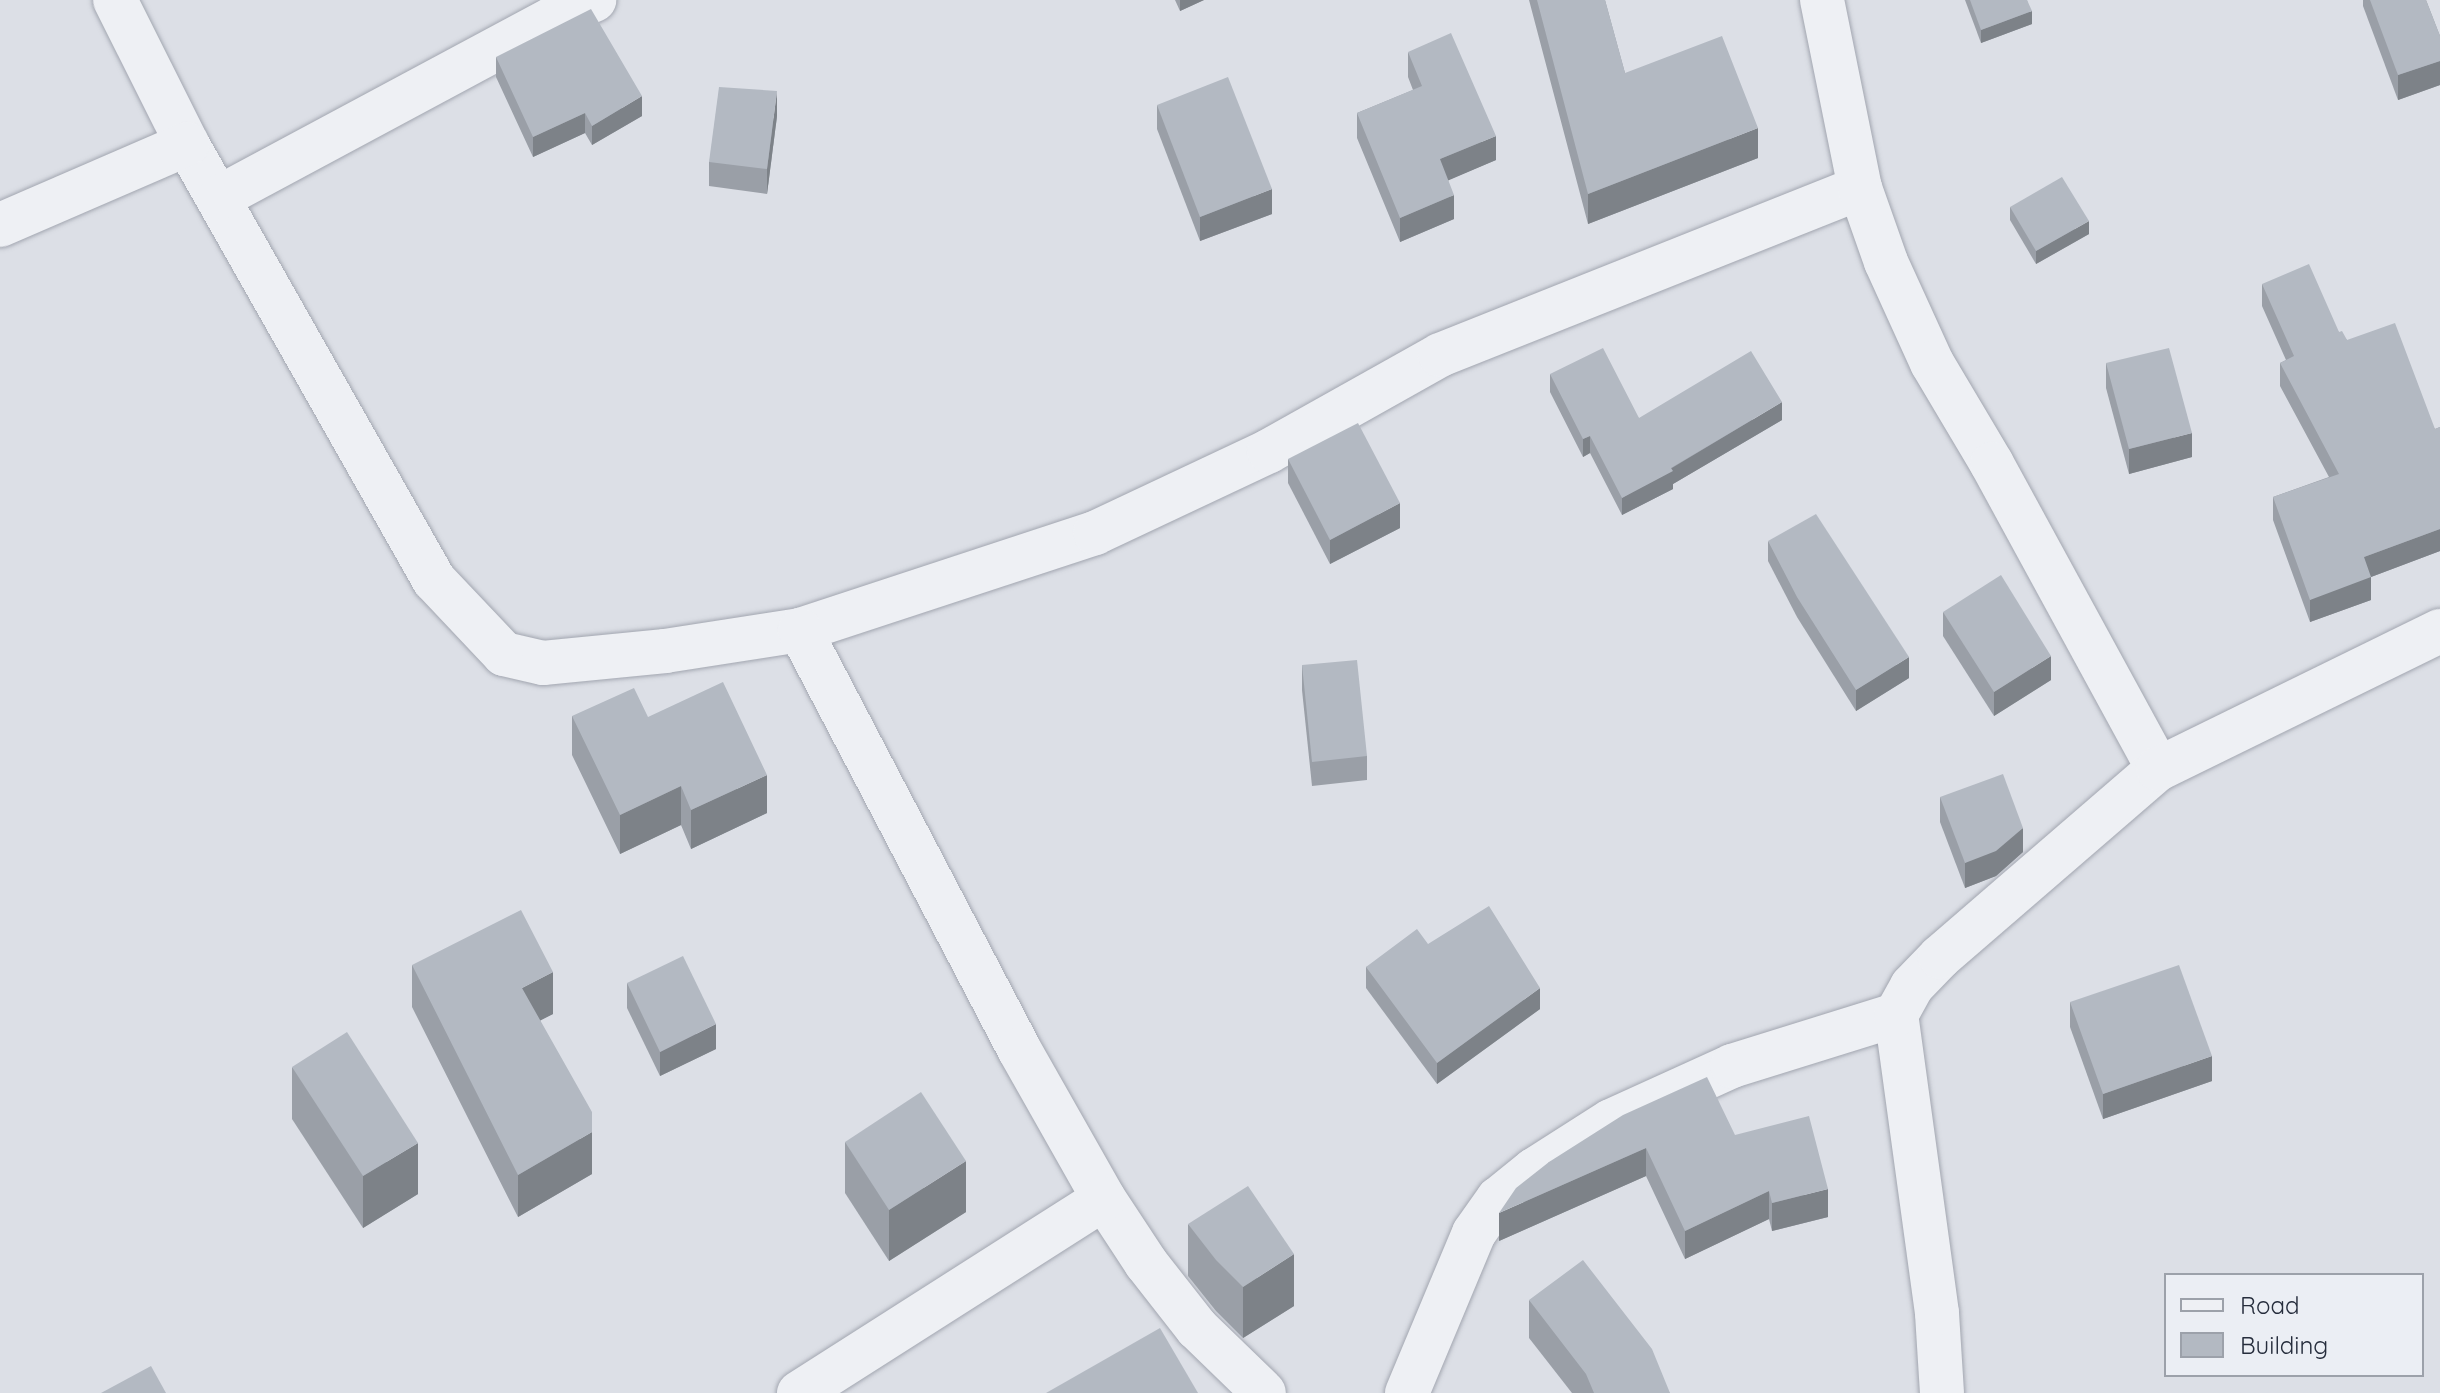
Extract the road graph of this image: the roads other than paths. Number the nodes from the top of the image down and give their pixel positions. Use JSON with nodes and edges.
{"nodes":[{"id":1,"x":115,"y":0,"type":"edge"},
{"id":2,"x":1822,"y":0,"type":"edge"},
{"id":3,"x":564,"y":6,"type":"edge"},
{"id":4,"x":187,"y":144,"type":"junction"},
{"id":5,"x":1860,"y":188,"type":"junction"},
{"id":6,"x":220,"y":197,"type":"junction"},
{"id":7,"x":0,"y":225,"type":"edge"},
{"id":8,"x":800,"y":630,"type":"junction"},
{"id":9,"x":2440,"y":631,"type":"edge"},
{"id":10,"x":2158,"y":769,"type":"junction"},
{"id":11,"x":1896,"y":1015,"type":"junction"},
{"id":12,"x":1104,"y":1199,"type":"junction"},
{"id":13,"x":799,"y":1393,"type":"edge"},
{"id":14,"x":1264,"y":1393,"type":"edge"},
{"id":15,"x":1407,"y":1393,"type":"edge"},
{"id":16,"x":1942,"y":1393,"type":"edge"}],
"edges":[{"from":1,"to":4,"type":"street"},
{"from":2,"to":5,"type":"street"},
{"from":3,"to":6,"type":"street"},
{"from":4,"to":6,"type":"street"},
{"from":4,"to":7,"type":"street"},
{"from":5,"to":8,"type":"street"},
{"from":5,"to":10,"type":"street"},
{"from":6,"to":8,"type":"street"},
{"from":8,"to":12,"type":"street"},
{"from":9,"to":10,"type":"street"},
{"from":10,"to":11,"type":"street"},
{"from":11,"to":15,"type":"street"},
{"from":11,"to":16,"type":"street"},
{"from":12,"to":13,"type":"street"},
{"from":12,"to":14,"type":"street"}]}
